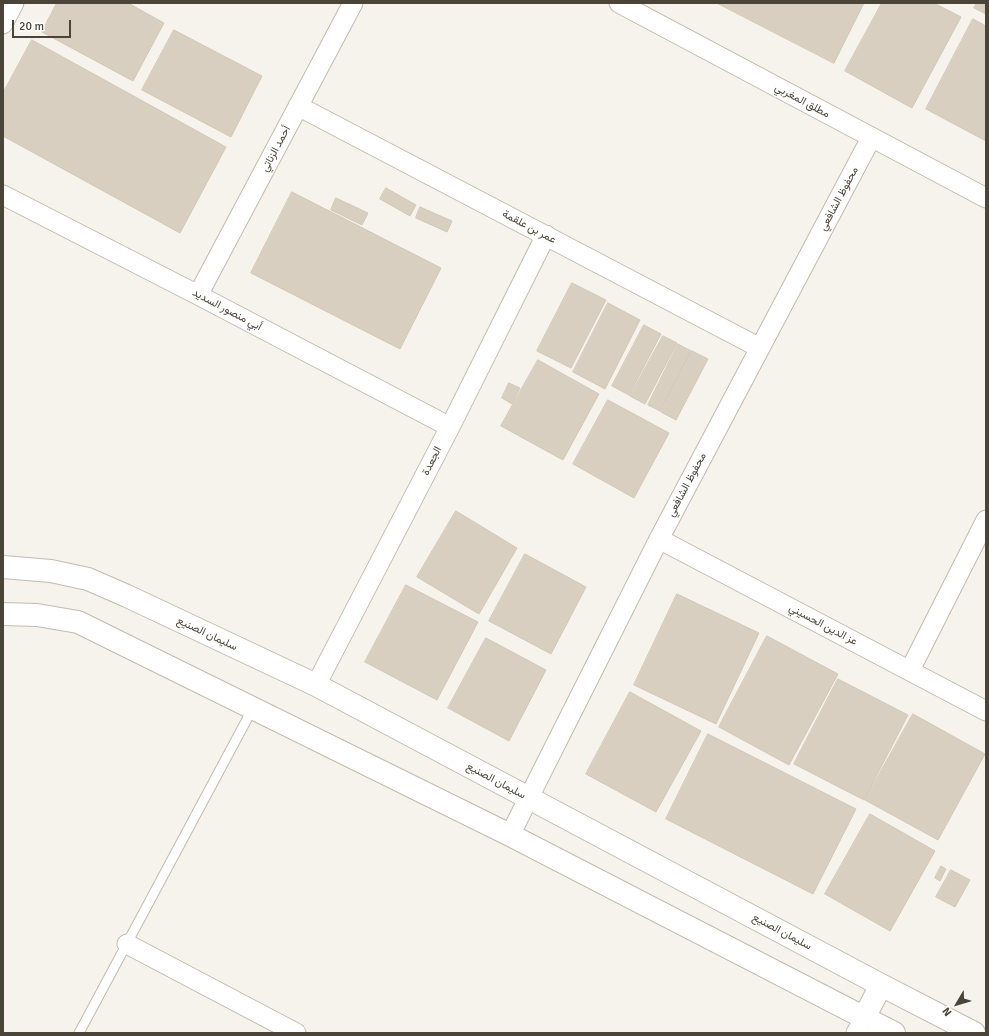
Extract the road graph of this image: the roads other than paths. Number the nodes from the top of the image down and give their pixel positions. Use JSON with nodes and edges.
{"nodes":[{"id":1,"x":14,"y":3,"type":"edge"},
{"id":2,"x":353,"y":3,"type":"edge"},
{"id":3,"x":619,"y":3,"type":"edge"},
{"id":4,"x":3,"y":24,"type":"edge"},
{"id":5,"x":298,"y":106,"type":"junction"},
{"id":6,"x":871,"y":138,"type":"junction"},
{"id":7,"x":3,"y":195,"type":"edge"},
{"id":8,"x":986,"y":198,"type":"edge"},
{"id":9,"x":546,"y":236,"type":"junction"},
{"id":10,"x":198,"y":296,"type":"junction"},
{"id":11,"x":760,"y":348,"type":"junction"},
{"id":12,"x":450,"y":427,"type":"junction"},
{"id":13,"x":986,"y":520,"type":"edge"},
{"id":14,"x":659,"y":540,"type":"junction"},
{"id":15,"x":3,"y":567,"type":"edge"},
{"id":16,"x":3,"y":614,"type":"edge"},
{"id":17,"x":910,"y":670,"type":"junction"},
{"id":18,"x":316,"y":685,"type":"junction"},
{"id":19,"x":253,"y":708,"type":"junction"},
{"id":20,"x":986,"y":711,"type":"edge"},
{"id":21,"x":528,"y":798,"type":"junction"},
{"id":22,"x":510,"y":835,"type":"junction"},
{"id":23,"x":127,"y":944,"type":"junction"},
{"id":24,"x":881,"y":985,"type":"junction"},
{"id":25,"x":860,"y":1025,"type":"edge"},
{"id":26,"x":79,"y":1033,"type":"edge"},
{"id":27,"x":296,"y":1033,"type":"edge"},
{"id":28,"x":894,"y":1033,"type":"edge"},
{"id":29,"x":974,"y":1033,"type":"edge"}],
"edges":[{"from":1,"to":4,"type":"street"},
{"from":2,"to":5,"type":"street","name":"أحمد الزناتي"},
{"from":3,"to":6,"type":"street","name":"مطلق المغربي"},
{"from":5,"to":9,"type":"street","name":"عمر بن علقمة"},
{"from":5,"to":10,"type":"street","name":"أحمد الزناتي"},
{"from":6,"to":8,"type":"street","name":"مطلق المغربي"},
{"from":6,"to":11,"type":"street","name":"محفوظ الشافعي"},
{"from":7,"to":10,"type":"street","name":"أبي منصور السديد"},
{"from":9,"to":11,"type":"street","name":"عمر بن علقمة"},
{"from":9,"to":12,"type":"street","name":"الجعدة"},
{"from":10,"to":12,"type":"street","name":"أبي منصور السديد"},
{"from":11,"to":14,"type":"street","name":"محفوظ الشافعي"},
{"from":12,"to":18,"type":"street","name":"الجعدة"},
{"from":13,"to":17,"type":"street"},
{"from":14,"to":17,"type":"street","name":"عز الدين الحسيني"},
{"from":14,"to":21,"type":"street","name":"محفوظ الشافعي"},
{"from":15,"to":18,"type":"street","name":"سليمان الصنيع"},
{"from":16,"to":19,"type":"street"},
{"from":17,"to":20,"type":"street","name":"عز الدين الحسيني"},
{"from":18,"to":21,"type":"street","name":"سليمان الصنيع"},
{"from":19,"to":22,"type":"street"},
{"from":19,"to":23,"type":"lane"},
{"from":21,"to":22,"type":"street","name":"محفوظ الشافعي"},
{"from":21,"to":24,"type":"street","name":"سليمان الصنيع"},
{"from":22,"to":25,"type":"street"},
{"from":23,"to":26,"type":"lane"},
{"from":23,"to":27,"type":"street"},
{"from":24,"to":25,"type":"street"},
{"from":24,"to":29,"type":"street","name":"سليمان الصنيع"},
{"from":25,"to":28,"type":"street"}]}
